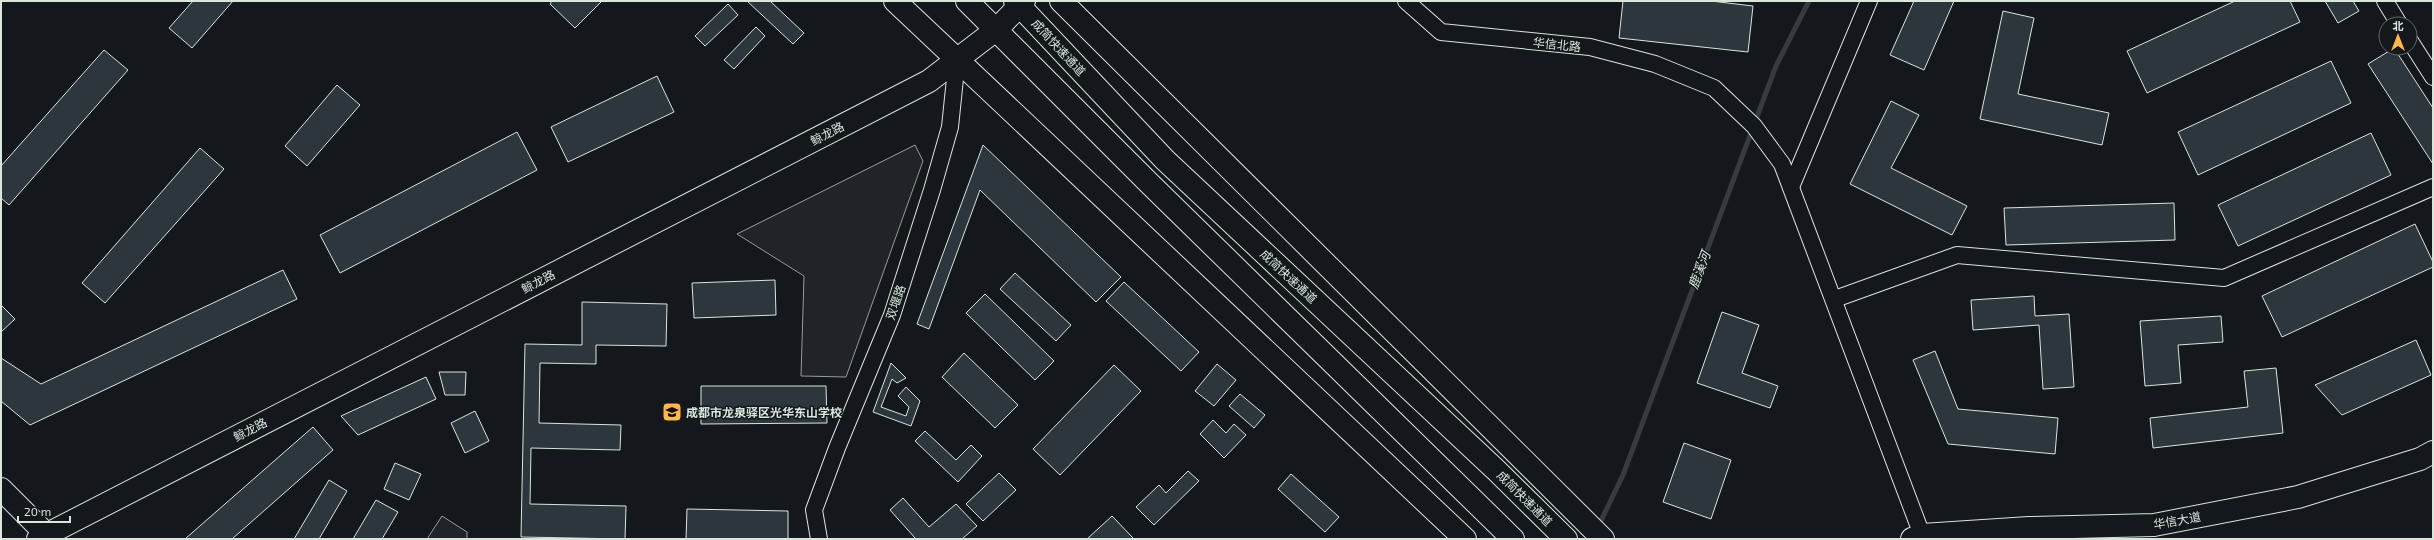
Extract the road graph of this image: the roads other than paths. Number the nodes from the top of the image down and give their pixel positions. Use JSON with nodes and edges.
{"nodes":[{"id":1,"x":895,"y":1,"type":"edge"},
{"id":2,"x":967,"y":1,"type":"edge"},
{"id":3,"x":1062,"y":1,"type":"edge"},
{"id":4,"x":1406,"y":1,"type":"edge"},
{"id":5,"x":1869,"y":1,"type":"edge"},
{"id":6,"x":2384,"y":1,"type":"edge"},
{"id":7,"x":1020,"y":2,"type":"edge"},
{"id":8,"x":2394,"y":16,"type":"edge"},
{"id":9,"x":997,"y":29,"type":"junction"},
{"id":10,"x":2418,"y":54,"type":"edge"},
{"id":11,"x":957,"y":59,"type":"junction"},
{"id":12,"x":2433,"y":77,"type":"edge"},
{"id":13,"x":1791,"y":187,"type":"junction"},
{"id":14,"x":2433,"y":187,"type":"edge"},
{"id":15,"x":1835,"y":299,"type":"junction"},
{"id":16,"x":2433,"y":452,"type":"edge"},
{"id":17,"x":1,"y":489,"type":"edge"},
{"id":18,"x":45,"y":537,"type":"edge"},
{"id":19,"x":1920,"y":538,"type":"edge"},
{"id":20,"x":819,"y":539,"type":"edge"},
{"id":21,"x":1464,"y":539,"type":"edge"},
{"id":22,"x":1513,"y":539,"type":"edge"},
{"id":23,"x":1566,"y":539,"type":"edge"},
{"id":24,"x":1603,"y":539,"type":"edge"}],
"edges":[{"from":1,"to":11,"type":"main road"},
{"from":2,"to":9,"type":"main road"},
{"from":3,"to":24,"type":"main road"},
{"from":4,"to":13,"type":"street","name":"华信北路"},
{"from":5,"to":13,"type":"street"},
{"from":6,"to":8,"type":"street"},
{"from":7,"to":9,"type":"main road","name":"鲸龙路"},
{"from":7,"to":23,"type":"main road","name":"成简快速通道"},
{"from":9,"to":11,"type":"main road","name":"鲸龙路"},
{"from":9,"to":22,"type":"main road"},
{"from":10,"to":12,"type":"street"},
{"from":11,"to":18,"type":"main road","name":"鲸龙路"},
{"from":11,"to":20,"type":"street","name":"双堰路"},
{"from":11,"to":21,"type":"main road"},
{"from":13,"to":15,"type":"street"},
{"from":14,"to":15,"type":"street"},
{"from":15,"to":19,"type":"street"},
{"from":16,"to":19,"type":"main road","name":"华信大道"},
{"from":17,"to":18,"type":"main road"}]}
